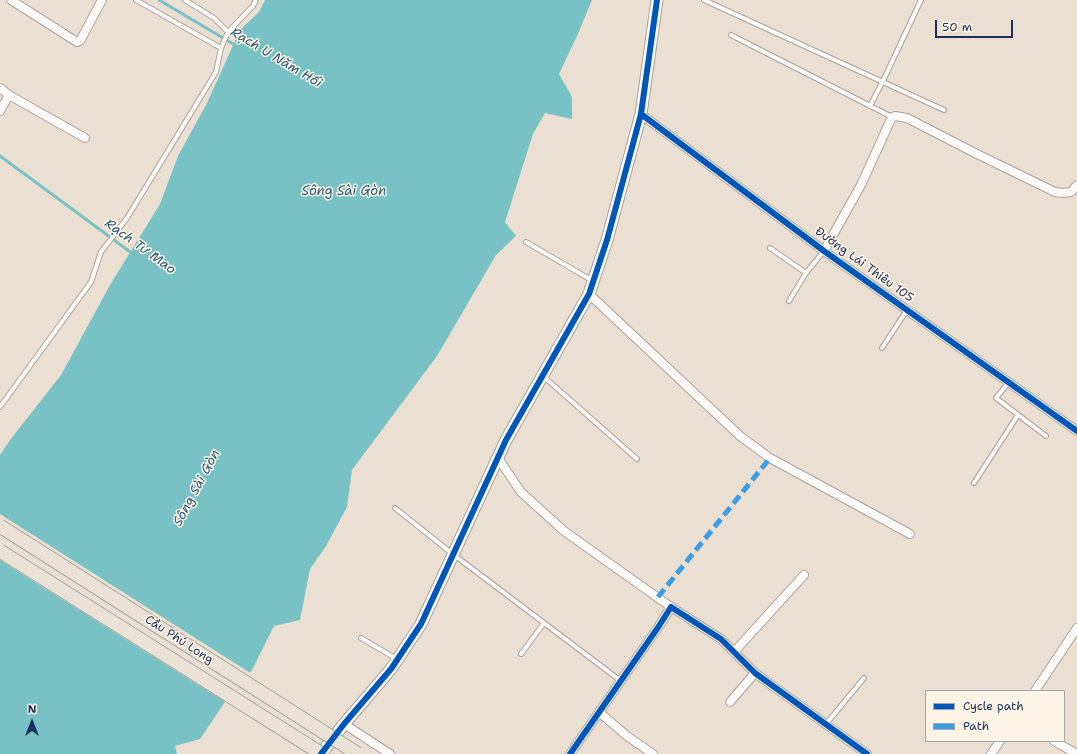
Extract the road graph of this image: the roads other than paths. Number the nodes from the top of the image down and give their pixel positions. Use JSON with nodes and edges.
{"nodes":[{"id":1,"x":11,"y":0,"type":"edge"},
{"id":2,"x":102,"y":0,"type":"edge"},
{"id":3,"x":136,"y":0,"type":"edge"},
{"id":4,"x":185,"y":0,"type":"edge"},
{"id":5,"x":256,"y":0,"type":"edge"},
{"id":6,"x":657,"y":0,"type":"edge"},
{"id":7,"x":704,"y":0,"type":"edge"},
{"id":8,"x":921,"y":0,"type":"edge"},
{"id":9,"x":228,"y":32,"type":"junction"},
{"id":10,"x":731,"y":34,"type":"dead end"},
{"id":11,"x":221,"y":47,"type":"junction"},
{"id":12,"x":883,"y":82,"type":"junction"},
{"id":13,"x":0,"y":88,"type":"edge"},
{"id":14,"x":9,"y":95,"type":"junction"},
{"id":15,"x":870,"y":106,"type":"junction"},
{"id":16,"x":944,"y":110,"type":"dead end"},
{"id":17,"x":0,"y":111,"type":"edge"},
{"id":18,"x":641,"y":114,"type":"junction"},
{"id":19,"x":892,"y":117,"type":"junction"},
{"id":20,"x":85,"y":138,"type":"dead end"},
{"id":21,"x":1077,"y":185,"type":"edge"},
{"id":22,"x":526,"y":242,"type":"dead end"},
{"id":23,"x":770,"y":248,"type":"dead end"},
{"id":24,"x":824,"y":251,"type":"junction"},
{"id":25,"x":806,"y":273,"type":"junction"},
{"id":26,"x":593,"y":281,"type":"junction"},
{"id":27,"x":589,"y":294,"type":"junction"},
{"id":28,"x":789,"y":301,"type":"dead end"},
{"id":29,"x":908,"y":310,"type":"junction"},
{"id":30,"x":882,"y":348,"type":"dead end"},
{"id":31,"x":543,"y":376,"type":"junction"},
{"id":32,"x":1009,"y":382,"type":"junction"},
{"id":33,"x":0,"y":408,"type":"edge"},
{"id":34,"x":1018,"y":414,"type":"junction"},
{"id":35,"x":1077,"y":431,"type":"edge"},
{"id":36,"x":1046,"y":436,"type":"dead end"},
{"id":37,"x":498,"y":458,"type":"junction"},
{"id":38,"x":637,"y":459,"type":"dead end"},
{"id":39,"x":974,"y":483,"type":"dead end"},
{"id":40,"x":395,"y":508,"type":"dead end"},
{"id":41,"x":0,"y":526,"type":"edge"},
{"id":42,"x":910,"y":534,"type":"dead end"},
{"id":43,"x":0,"y":551,"type":"edge"},
{"id":44,"x":454,"y":555,"type":"junction"},
{"id":45,"x":804,"y":575,"type":"dead end"},
{"id":46,"x":671,"y":607,"type":"junction"},
{"id":47,"x":544,"y":623,"type":"junction"},
{"id":48,"x":1077,"y":628,"type":"edge"},
{"id":49,"x":361,"y":638,"type":"dead end"},
{"id":50,"x":734,"y":652,"type":"junction"},
{"id":51,"x":521,"y":654,"type":"dead end"},
{"id":52,"x":398,"y":659,"type":"junction"},
{"id":53,"x":755,"y":673,"type":"junction"},
{"id":54,"x":864,"y":678,"type":"dead end"},
{"id":55,"x":621,"y":681,"type":"junction"},
{"id":56,"x":1036,"y":690,"type":"edge"},
{"id":57,"x":730,"y":702,"type":"dead end"},
{"id":58,"x":599,"y":712,"type":"junction"},
{"id":59,"x":344,"y":724,"type":"junction"},
{"id":60,"x":826,"y":724,"type":"junction"},
{"id":61,"x":999,"y":742,"type":"edge"},
{"id":62,"x":1056,"y":742,"type":"edge"},
{"id":63,"x":322,"y":754,"type":"edge"},
{"id":64,"x":358,"y":754,"type":"edge"},
{"id":65,"x":390,"y":754,"type":"edge"},
{"id":66,"x":570,"y":754,"type":"edge"},
{"id":67,"x":653,"y":754,"type":"edge"},
{"id":68,"x":867,"y":754,"type":"edge"},
{"id":69,"x":991,"y":754,"type":"edge"},
{"id":70,"x":1077,"y":754,"type":"edge"}],
"edges":[{"from":1,"to":2,"type":"street"},
{"from":3,"to":11,"type":"lane"},
{"from":4,"to":9,"type":"lane"},
{"from":5,"to":9,"type":"lane"},
{"from":6,"to":18,"type":"street"},
{"from":7,"to":12,"type":"lane"},
{"from":8,"to":12,"type":"lane"},
{"from":9,"to":11,"type":"lane"},
{"from":10,"to":15,"type":"lane"},
{"from":11,"to":33,"type":"lane"},
{"from":12,"to":15,"type":"lane"},
{"from":12,"to":16,"type":"lane"},
{"from":13,"to":14,"type":"street"},
{"from":14,"to":17,"type":"street"},
{"from":14,"to":20,"type":"street"},
{"from":15,"to":19,"type":"lane"},
{"from":18,"to":24,"type":"street","name":"Đường Lái Thiêu 105"},
{"from":18,"to":26,"type":"street"},
{"from":19,"to":21,"type":"street"},
{"from":19,"to":24,"type":"street"},
{"from":22,"to":26,"type":"lane"},
{"from":23,"to":25,"type":"lane"},
{"from":24,"to":25,"type":"lane"},
{"from":24,"to":29,"type":"street","name":"Đường Lái Thiêu 105"},
{"from":25,"to":28,"type":"lane"},
{"from":26,"to":27,"type":"street"},
{"from":27,"to":31,"type":"street"},
{"from":27,"to":42,"type":"street"},
{"from":29,"to":30,"type":"lane"},
{"from":29,"to":32,"type":"street","name":"Đường Lái Thiêu 105"},
{"from":31,"to":37,"type":"street"},
{"from":31,"to":38,"type":"lane"},
{"from":32,"to":34,"type":"lane"},
{"from":32,"to":35,"type":"street","name":"Đường Lái Thiêu 105"},
{"from":34,"to":36,"type":"lane"},
{"from":34,"to":39,"type":"lane"},
{"from":37,"to":44,"type":"street"},
{"from":37,"to":46,"type":"street"},
{"from":40,"to":44,"type":"lane"},
{"from":41,"to":64,"type":"main road","name":"Cầu Phú Long","bridge":true},
{"from":43,"to":63,"type":"main road","name":"Cầu Phú Long","bridge":true},
{"from":44,"to":47,"type":"lane"},
{"from":44,"to":52,"type":"street"},
{"from":45,"to":50,"type":"street"},
{"from":46,"to":50,"type":"street"},
{"from":46,"to":55,"type":"street"},
{"from":47,"to":51,"type":"lane"},
{"from":47,"to":55,"type":"lane"},
{"from":48,"to":56,"type":"street"},
{"from":49,"to":52,"type":"lane"},
{"from":50,"to":53,"type":"street"},
{"from":52,"to":59,"type":"street"},
{"from":53,"to":57,"type":"street"},
{"from":53,"to":60,"type":"street"},
{"from":54,"to":60,"type":"lane"},
{"from":55,"to":58,"type":"street"},
{"from":58,"to":66,"type":"street"},
{"from":58,"to":67,"type":"street"},
{"from":59,"to":63,"type":"street"},
{"from":59,"to":65,"type":"street"},
{"from":60,"to":68,"type":"street"},
{"from":61,"to":69,"type":"street"},
{"from":62,"to":70,"type":"street"}]}
